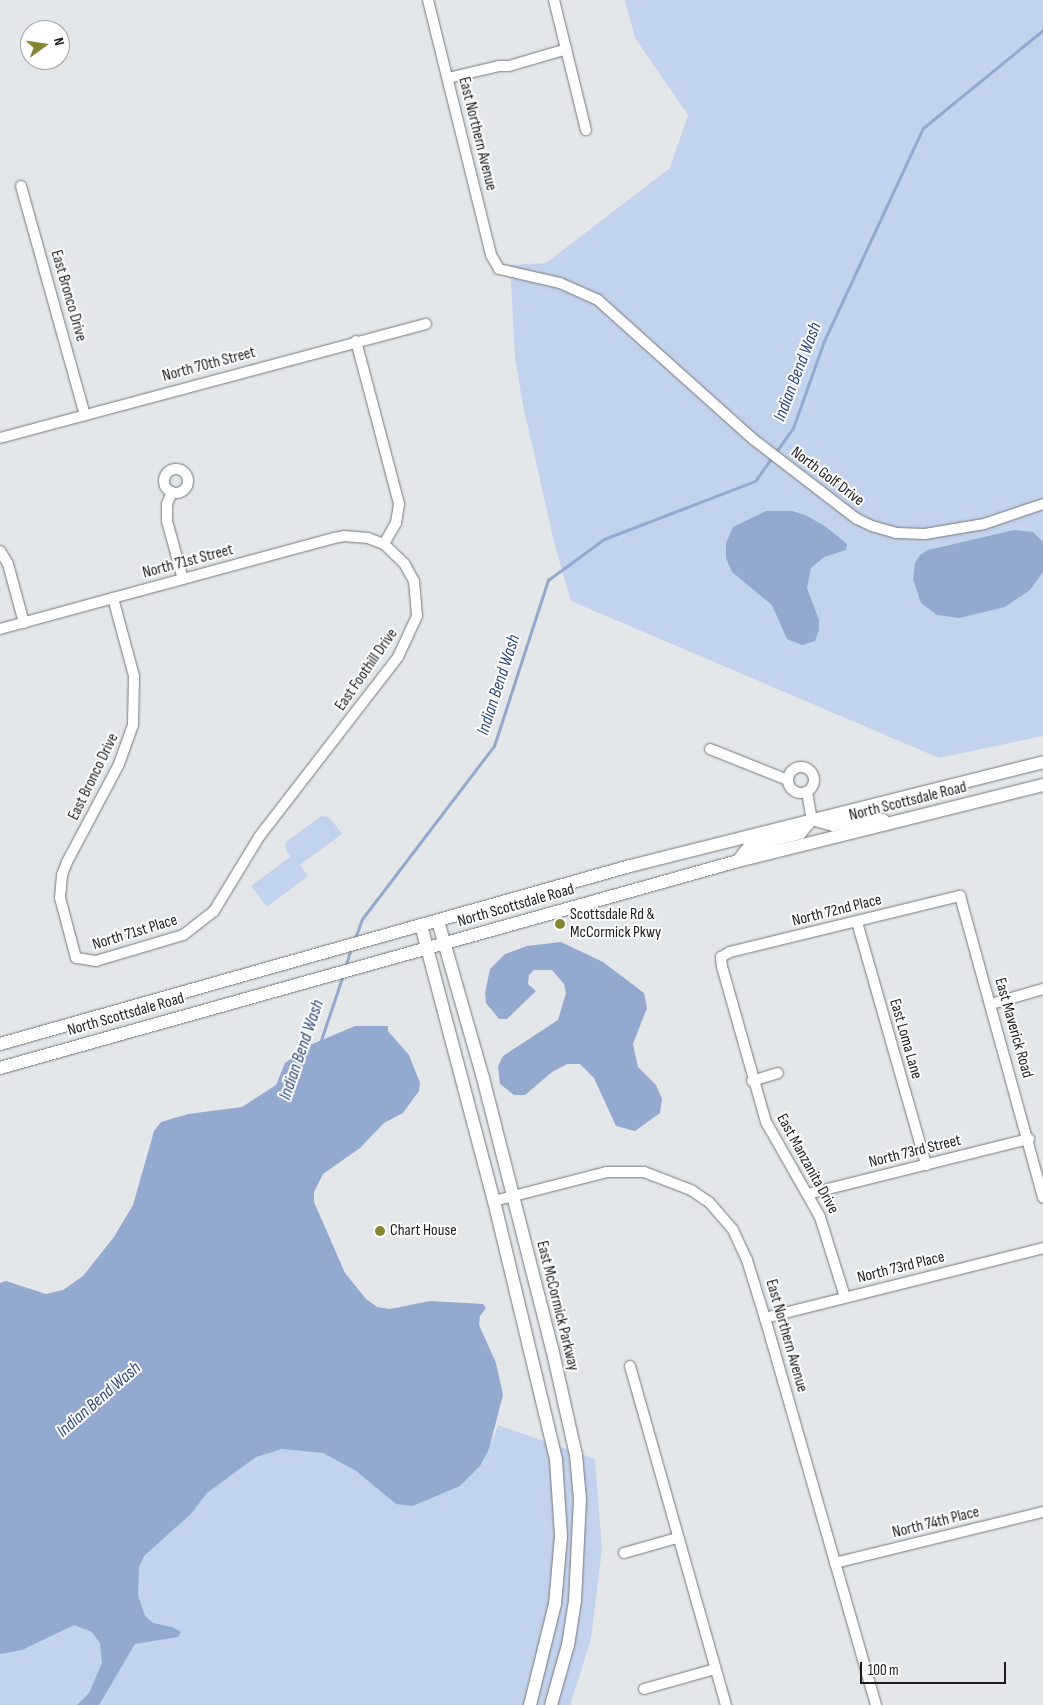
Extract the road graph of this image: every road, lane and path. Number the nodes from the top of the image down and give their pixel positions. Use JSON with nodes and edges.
{"nodes":[{"id":1,"x":428,"y":0,"type":"edge"},
{"id":2,"x":554,"y":0,"type":"edge"},
{"id":3,"x":567,"y":49,"type":"junction"},
{"id":4,"x":448,"y":78,"type":"junction"},
{"id":5,"x":586,"y":130,"type":"dead end"},
{"id":6,"x":21,"y":186,"type":"dead end"},
{"id":7,"x":502,"y":270,"type":"joint"},
{"id":8,"x":426,"y":324,"type":"dead end"},
{"id":9,"x":356,"y":341,"type":"junction"},
{"id":10,"x":85,"y":415,"type":"junction"},
{"id":11,"x":0,"y":438,"type":"edge"},
{"id":12,"x":172,"y":492,"type":"dead end"},
{"id":13,"x":1043,"y":504,"type":"edge"},
{"id":14,"x":384,"y":544,"type":"junction"},
{"id":15,"x":0,"y":551,"type":"edge"},
{"id":16,"x":183,"y":579,"type":"junction"},
{"id":17,"x":113,"y":598,"type":"junction"},
{"id":18,"x":24,"y":623,"type":"junction"},
{"id":19,"x":0,"y":629,"type":"edge"},
{"id":20,"x":710,"y":749,"type":"dead end"},
{"id":21,"x":1043,"y":762,"type":"edge"},
{"id":22,"x":788,"y":780,"type":"junction"},
{"id":23,"x":1043,"y":785,"type":"edge"},
{"id":24,"x":807,"y":792,"type":"junction"},
{"id":25,"x":812,"y":819,"type":"junction"},
{"id":26,"x":901,"y":820,"type":"junction"},
{"id":27,"x":738,"y":861,"type":"junction"},
{"id":28,"x":960,"y":896,"type":"joint"},
{"id":29,"x":438,"y":921,"type":"junction"},
{"id":30,"x":856,"y":922,"type":"junction"},
{"id":31,"x":418,"y":926,"type":"junction"},
{"id":32,"x":196,"y":928,"type":"joint"},
{"id":33,"x":444,"y":943,"type":"junction"},
{"id":34,"x":427,"y":947,"type":"junction"},
{"id":35,"x":721,"y":957,"type":"joint"},
{"id":36,"x":81,"y":961,"type":"joint"},
{"id":37,"x":1043,"y":989,"type":"edge"},
{"id":38,"x":991,"y":1004,"type":"junction"},
{"id":39,"x":0,"y":1044,"type":"edge"},
{"id":40,"x":0,"y":1068,"type":"edge"},
{"id":41,"x":778,"y":1073,"type":"dead end"},
{"id":42,"x":752,"y":1081,"type":"junction"},
{"id":43,"x":1029,"y":1139,"type":"junction"},
{"id":44,"x":926,"y":1165,"type":"junction"},
{"id":45,"x":808,"y":1194,"type":"junction"},
{"id":46,"x":513,"y":1195,"type":"junction"},
{"id":47,"x":1043,"y":1198,"type":"edge"},
{"id":48,"x":494,"y":1201,"type":"junction"},
{"id":49,"x":1043,"y":1248,"type":"edge"},
{"id":50,"x":845,"y":1297,"type":"junction"},
{"id":51,"x":765,"y":1318,"type":"junction"},
{"id":52,"x":630,"y":1366,"type":"dead end"},
{"id":53,"x":1043,"y":1512,"type":"edge"},
{"id":54,"x":561,"y":1536,"type":"junction"},
{"id":55,"x":677,"y":1538,"type":"junction"},
{"id":56,"x":580,"y":1539,"type":"junction"},
{"id":57,"x":624,"y":1553,"type":"dead end"},
{"id":58,"x":835,"y":1563,"type":"junction"},
{"id":59,"x":715,"y":1669,"type":"junction"},
{"id":60,"x":644,"y":1689,"type":"dead end"},
{"id":61,"x":530,"y":1705,"type":"edge"},
{"id":62,"x":551,"y":1705,"type":"edge"},
{"id":63,"x":726,"y":1705,"type":"edge"},
{"id":64,"x":876,"y":1705,"type":"edge"}],
"edges":[{"from":1,"to":4,"type":"street","name":"East Northern Avenue"},
{"from":2,"to":3,"type":"street"},
{"from":3,"to":4,"type":"street"},
{"from":3,"to":5,"type":"street"},
{"from":4,"to":7,"type":"street","name":"East Northern Avenue"},
{"from":6,"to":10,"type":"street","name":"East Bronco Drive"},
{"from":7,"to":13,"type":"street","name":"North Golf Drive"},
{"from":8,"to":9,"type":"street","name":"North 70th Street"},
{"from":9,"to":10,"type":"street","name":"North 70th Street"},
{"from":9,"to":14,"type":"street"},
{"from":10,"to":11,"type":"street","name":"North 70th Street"},
{"from":12,"to":16,"type":"street"},
{"from":14,"to":16,"type":"street","name":"North 71st Street"},
{"from":14,"to":32,"type":"street","name":"East Foothill Drive"},
{"from":15,"to":18,"type":"street"},
{"from":16,"to":17,"type":"street","name":"North 71st Street"},
{"from":17,"to":18,"type":"street","name":"North 71st Street"},
{"from":17,"to":36,"type":"street","name":"East Bronco Drive"},
{"from":18,"to":19,"type":"street","name":"North 71st Street"},
{"from":20,"to":22,"type":"street"},
{"from":21,"to":25,"type":"main road","name":"North Scottsdale Road"},
{"from":22,"to":24,"type":"street"},
{"from":22,"to":24,"type":"street"},
{"from":23,"to":26,"type":"main road","name":"North Scottsdale Road"},
{"from":24,"to":25,"type":"street"},
{"from":25,"to":26,"type":"main road"},
{"from":25,"to":27,"type":"main road"},
{"from":25,"to":29,"type":"main road","name":"North Scottsdale Road"},
{"from":26,"to":27,"type":"main road","name":"North Scottsdale Road"},
{"from":27,"to":33,"type":"main road","name":"North Scottsdale Road"},
{"from":28,"to":30,"type":"street","name":"North 72nd Place"},
{"from":28,"to":38,"type":"street","name":"East Maverick Road"},
{"from":29,"to":31,"type":"main road","name":"North Scottsdale Road"},
{"from":29,"to":33,"type":"main road","name":"East McCormick Parkway"},
{"from":30,"to":35,"type":"street","name":"North 72nd Place"},
{"from":30,"to":44,"type":"street","name":"East Loma Lane"},
{"from":31,"to":34,"type":"main road"},
{"from":31,"to":39,"type":"main road","name":"North Scottsdale Road"},
{"from":32,"to":36,"type":"street","name":"North 71st Place"},
{"from":33,"to":34,"type":"main road","name":"North Scottsdale Road"},
{"from":33,"to":46,"type":"main road","name":"East McCormick Parkway"},
{"from":34,"to":40,"type":"main road","name":"North Scottsdale Road"},
{"from":34,"to":48,"type":"main road"},
{"from":35,"to":42,"type":"street","name":"East Manzanita Drive"},
{"from":37,"to":38,"type":"street"},
{"from":38,"to":43,"type":"street","name":"East Maverick Road"},
{"from":41,"to":42,"type":"street"},
{"from":42,"to":45,"type":"street","name":"East Manzanita Drive"},
{"from":43,"to":44,"type":"street","name":"North 73rd Street"},
{"from":43,"to":47,"type":"street","name":"East Maverick Road"},
{"from":44,"to":45,"type":"street","name":"North 73rd Street"},
{"from":45,"to":50,"type":"street","name":"East Manzanita Drive"},
{"from":46,"to":48,"type":"street","name":"East Northern Avenue"},
{"from":46,"to":51,"type":"street","name":"East Northern Avenue"},
{"from":46,"to":56,"type":"main road","name":"East McCormick Parkway"},
{"from":48,"to":54,"type":"main road"},
{"from":49,"to":50,"type":"street","name":"North 73rd Place"},
{"from":50,"to":51,"type":"street","name":"North 73rd Place"},
{"from":51,"to":58,"type":"street","name":"East Northern Avenue"},
{"from":52,"to":55,"type":"street"},
{"from":53,"to":58,"type":"street","name":"North 74th Place"},
{"from":54,"to":56,"type":"main road"},
{"from":54,"to":61,"type":"main road"},
{"from":55,"to":57,"type":"street"},
{"from":55,"to":59,"type":"street"},
{"from":56,"to":62,"type":"main road","name":"East McCormick Parkway"},
{"from":58,"to":64,"type":"street","name":"East Northern Avenue"},
{"from":59,"to":60,"type":"street"},
{"from":59,"to":63,"type":"street"}]}
